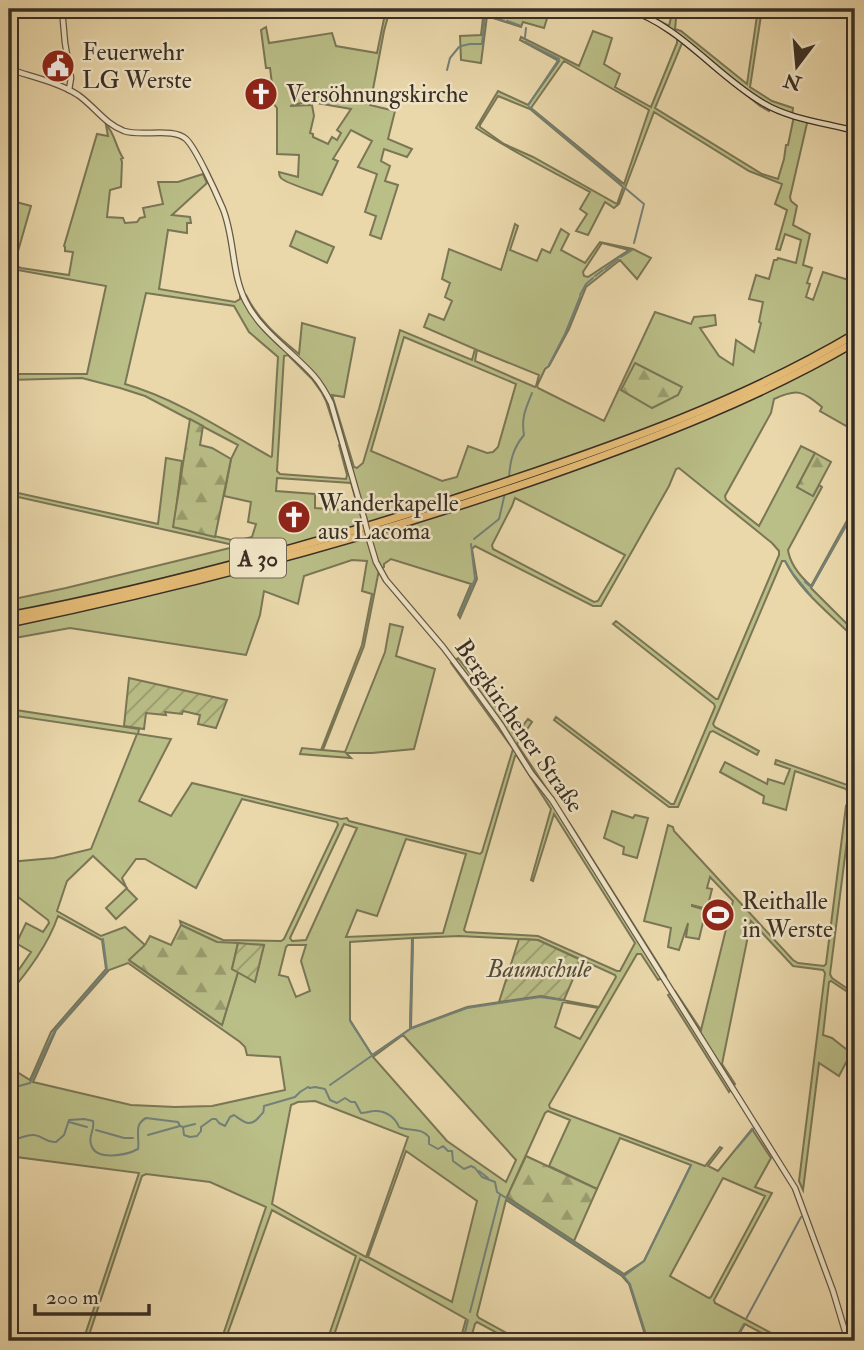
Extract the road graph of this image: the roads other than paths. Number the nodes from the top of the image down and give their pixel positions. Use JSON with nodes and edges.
{"nodes":[{"id":1,"x":62,"y":9,"type":"edge"},
{"id":2,"x":627,"y":9,"type":"edge"},
{"id":3,"x":9,"y":69,"type":"edge"},
{"id":4,"x":69,"y":90,"type":"junction"},
{"id":5,"x":855,"y":131,"type":"edge"},
{"id":6,"x":855,"y":334,"type":"edge"},
{"id":7,"x":855,"y":342,"type":"edge"},
{"id":8,"x":515,"y":483,"type":"junction"},
{"id":9,"x":501,"y":488,"type":"junction"},
{"id":10,"x":9,"y":616,"type":"edge"},
{"id":11,"x":9,"y":623,"type":"edge"},
{"id":12,"x":848,"y":1341,"type":"edge"}],
"edges":[{"from":1,"to":4,"type":"street"},
{"from":2,"to":5,"type":"street"},
{"from":3,"to":4,"type":"street"},
{"from":4,"to":12,"type":"street","name":"Bergkirchener Straße","bridge":true},
{"from":6,"to":8,"type":"highway","number":"A 30"},
{"from":7,"to":8,"type":"highway","number":"A 30"},
{"from":8,"to":9,"type":"highway","number":"A 30"},
{"from":9,"to":10,"type":"highway","number":"A 30"},
{"from":9,"to":11,"type":"highway","number":"A 30"}]}
